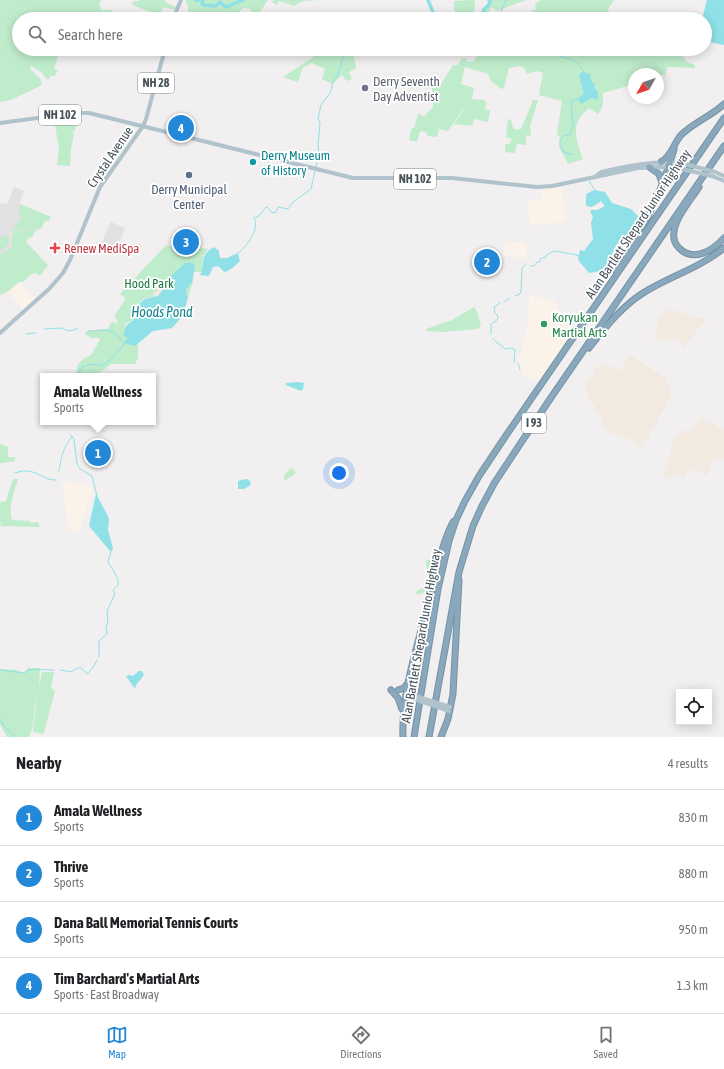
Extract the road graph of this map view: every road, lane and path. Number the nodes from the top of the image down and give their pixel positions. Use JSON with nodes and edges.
{"nodes":[{"id":1,"x":181,"y":0,"type":"edge"},
{"id":2,"x":176,"y":12,"type":"edge"},
{"id":3,"x":163,"y":56,"type":"edge"},
{"id":4,"x":724,"y":104,"type":"edge"},
{"id":5,"x":724,"y":118,"type":"edge"},
{"id":6,"x":0,"y":123,"type":"edge"},
{"id":7,"x":143,"y":126,"type":"junction"},
{"id":8,"x":674,"y":147,"type":"junction"},
{"id":9,"x":723,"y":147,"type":"edge"},
{"id":10,"x":661,"y":162,"type":"junction"},
{"id":11,"x":669,"y":164,"type":"junction"},
{"id":12,"x":649,"y":167,"type":"junction"},
{"id":13,"x":596,"y":176,"type":"junction"},
{"id":14,"x":724,"y":176,"type":"edge"},
{"id":15,"x":724,"y":181,"type":"edge"},
{"id":16,"x":662,"y":183,"type":"junction"},
{"id":17,"x":724,"y":238,"type":"edge"},
{"id":18,"x":724,"y":248,"type":"edge"},
{"id":19,"x":600,"y":299,"type":"junction"},
{"id":20,"x":0,"y":333,"type":"edge"},
{"id":21,"x":566,"y":377,"type":"junction"},
{"id":22,"x":460,"y":511,"type":"junction"},
{"id":23,"x":459,"y":572,"type":"junction"},
{"id":24,"x":409,"y":680,"type":"junction"},
{"id":25,"x":391,"y":690,"type":"dead end"},
{"id":26,"x":398,"y":690,"type":"dead end"},
{"id":27,"x":406,"y":694,"type":"junction"},
{"id":28,"x":450,"y":709,"type":"junction"},
{"id":29,"x":402,"y":716,"type":"junction"},
{"id":30,"x":403,"y":737,"type":"edge"},
{"id":31,"x":414,"y":737,"type":"edge"},
{"id":32,"x":429,"y":737,"type":"edge"},
{"id":33,"x":441,"y":737,"type":"edge"}],
"edges":[{"from":1,"to":2,"type":"main road"},
{"from":3,"to":7,"type":"main road","number":"NH 28"},
{"from":4,"to":8,"type":"highway"},
{"from":5,"to":19,"type":"highway","name":"Alan Bartlett Shepard Junior Highway","number":"I 93"},
{"from":6,"to":7,"type":"main road","number":"NH 102"},
{"from":7,"to":13,"type":"main road","number":"NH 102"},
{"from":7,"to":20,"type":"main road","name":"Crystal Avenue","number":"NH 28"},
{"from":8,"to":10,"type":"highway"},
{"from":8,"to":11,"type":"highway"},
{"from":9,"to":17,"type":"highway"},
{"from":9,"to":21,"type":"highway","name":"Alan Bartlett Shepard Junior Highway","number":"I 93"},
{"from":10,"to":11,"type":"main road","number":"NH 102"},
{"from":10,"to":13,"type":"main road","number":"NH 102"},
{"from":11,"to":12,"type":"main road","number":"NH 102"},
{"from":11,"to":14,"type":"main road","number":"NH 102","bridge":true},
{"from":11,"to":15,"type":"main road","number":"NH 102","bridge":true},
{"from":11,"to":16,"type":"highway"},
{"from":12,"to":13,"type":"main road","number":"NH 102"},
{"from":12,"to":16,"type":"highway"},
{"from":16,"to":19,"type":"highway"},
{"from":18,"to":21,"type":"highway"},
{"from":19,"to":22,"type":"highway","name":"Alan Bartlett Shepard Junior Highway","number":"I 93"},
{"from":21,"to":23,"type":"highway","name":"Alan Bartlett Shepard Junior Highway","number":"I 93"},
{"from":22,"to":24,"type":"highway"},
{"from":22,"to":31,"type":"highway","name":"Alan Bartlett Shepard Junior Highway","number":"I 93"},
{"from":23,"to":28,"type":"highway"},
{"from":23,"to":32,"type":"highway","name":"Alan Bartlett Shepard Junior Highway","number":"I 93"},
{"from":24,"to":26,"type":"highway"},
{"from":24,"to":27,"type":"highway"},
{"from":25,"to":29,"type":"highway"},
{"from":27,"to":28,"type":"main road","bridge":true},
{"from":27,"to":29,"type":"highway"},
{"from":28,"to":33,"type":"highway"},
{"from":29,"to":30,"type":"highway"}]}
